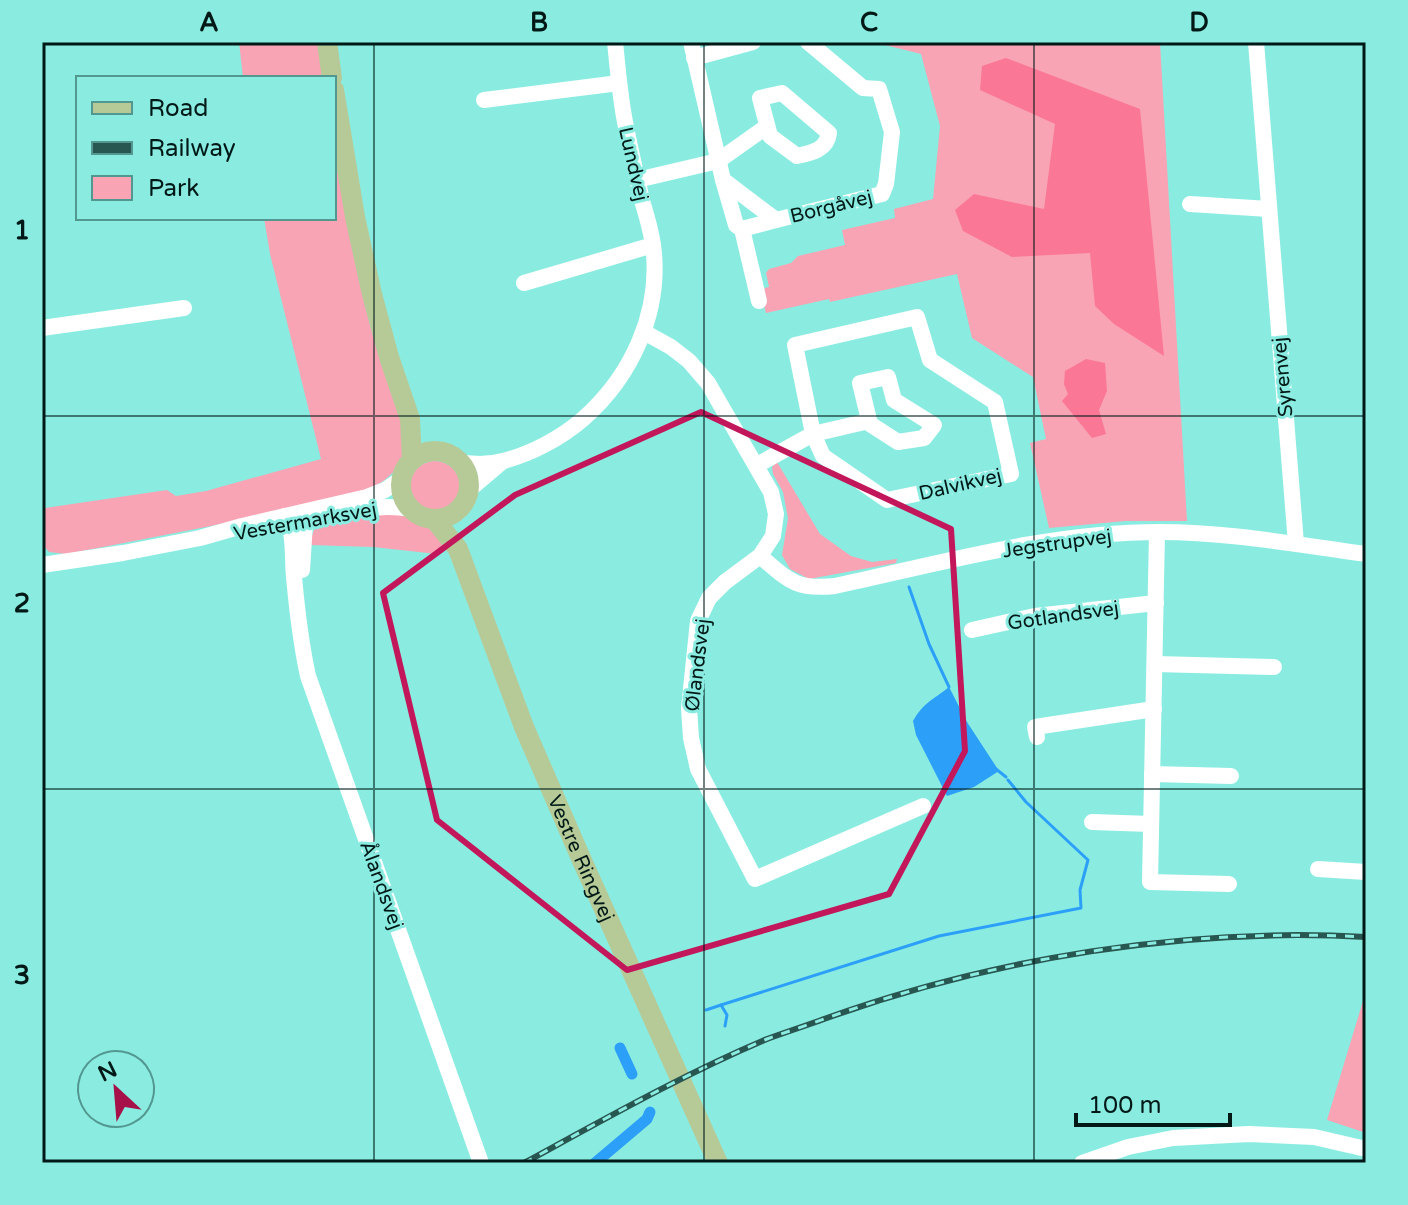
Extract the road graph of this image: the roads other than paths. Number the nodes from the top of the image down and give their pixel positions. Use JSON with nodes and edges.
{"nodes":[{"id":1,"x":327,"y":42,"type":"edge"},
{"id":2,"x":615,"y":42,"type":"edge"},
{"id":3,"x":753,"y":42,"type":"edge"},
{"id":4,"x":808,"y":42,"type":"edge"},
{"id":5,"x":1256,"y":42,"type":"edge"},
{"id":6,"x":693,"y":50,"type":"edge"},
{"id":7,"x":332,"y":76,"type":"edge"},
{"id":8,"x":619,"y":83,"type":"junction"},
{"id":9,"x":484,"y":100,"type":"dead end"},
{"id":10,"x":336,"y":102,"type":"edge"},
{"id":11,"x":766,"y":127,"type":"dead end"},
{"id":12,"x":718,"y":161,"type":"junction"},
{"id":13,"x":637,"y":180,"type":"junction"},
{"id":14,"x":723,"y":180,"type":"junction"},
{"id":15,"x":1190,"y":204,"type":"dead end"},
{"id":16,"x":1269,"y":209,"type":"junction"},
{"id":17,"x":776,"y":220,"type":"junction"},
{"id":18,"x":742,"y":229,"type":"junction"},
{"id":19,"x":653,"y":245,"type":"junction"},
{"id":20,"x":524,"y":283,"type":"dead end"},
{"id":21,"x":759,"y":301,"type":"dead end"},
{"id":22,"x":184,"y":308,"type":"dead end"},
{"id":23,"x":42,"y":328,"type":"edge"},
{"id":24,"x":644,"y":332,"type":"junction"},
{"id":25,"x":410,"y":419,"type":"junction"},
{"id":26,"x":869,"y":421,"type":"junction"},
{"id":27,"x":813,"y":434,"type":"junction"},
{"id":28,"x":438,"y":451,"type":"junction"},
{"id":29,"x":412,"y":460,"type":"junction"},
{"id":30,"x":503,"y":461,"type":"junction"},
{"id":31,"x":460,"y":463,"type":"junction"},
{"id":32,"x":757,"y":465,"type":"junction"},
{"id":33,"x":401,"y":479,"type":"junction"},
{"id":34,"x":469,"y":490,"type":"junction"},
{"id":35,"x":410,"y":509,"type":"junction"},
{"id":36,"x":459,"y":510,"type":"junction"},
{"id":37,"x":295,"y":520,"type":"junction"},
{"id":38,"x":435,"y":520,"type":"junction"},
{"id":39,"x":1157,"y":532,"type":"junction"},
{"id":40,"x":1296,"y":544,"type":"junction"},
{"id":41,"x":458,"y":549,"type":"junction"},
{"id":42,"x":1366,"y":554,"type":"edge"},
{"id":43,"x":760,"y":556,"type":"junction"},
{"id":44,"x":42,"y":565,"type":"edge"},
{"id":45,"x":1156,"y":603,"type":"junction"},
{"id":46,"x":972,"y":630,"type":"dead end"},
{"id":47,"x":1155,"y":664,"type":"junction"},
{"id":48,"x":1274,"y":667,"type":"dead end"},
{"id":49,"x":1154,"y":709,"type":"junction"},
{"id":50,"x":1037,"y":737,"type":"dead end"},
{"id":51,"x":1152,"y":774,"type":"junction"},
{"id":52,"x":1231,"y":776,"type":"dead end"},
{"id":53,"x":923,"y":806,"type":"dead end"},
{"id":54,"x":1092,"y":822,"type":"dead end"},
{"id":55,"x":1151,"y":824,"type":"junction"},
{"id":56,"x":1318,"y":869,"type":"dead end"},
{"id":57,"x":1366,"y":872,"type":"edge"},
{"id":58,"x":1229,"y":884,"type":"dead end"},
{"id":59,"x":1366,"y":1149,"type":"edge"},
{"id":60,"x":481,"y":1163,"type":"edge"},
{"id":61,"x":718,"y":1163,"type":"edge"},
{"id":62,"x":1082,"y":1163,"type":"edge"}],
"edges":[{"from":1,"to":7,"type":"main road"},
{"from":2,"to":8,"type":"street","name":"Lundvej"},
{"from":3,"to":6,"type":"street"},
{"from":4,"to":17,"type":"street","name":"Borgåvej"},
{"from":5,"to":16,"type":"street","name":"Syrenvej"},
{"from":6,"to":12,"type":"street"},
{"from":8,"to":9,"type":"street"},
{"from":8,"to":13,"type":"street","name":"Lundvej"},
{"from":10,"to":25,"type":"main road"},
{"from":11,"to":12,"type":"street"},
{"from":12,"to":13,"type":"street"},
{"from":12,"to":14,"type":"street"},
{"from":13,"to":19,"type":"street","name":"Lundvej"},
{"from":14,"to":17,"type":"street","name":"Borgåvej"},
{"from":14,"to":18,"type":"street"},
{"from":15,"to":16,"type":"street"},
{"from":16,"to":40,"type":"street","name":"Syrenvej"},
{"from":17,"to":18,"type":"street","name":"Borgåvej"},
{"from":18,"to":21,"type":"street"},
{"from":19,"to":20,"type":"street"},
{"from":19,"to":24,"type":"street","name":"Lundvej"},
{"from":22,"to":23,"type":"street"},
{"from":24,"to":30,"type":"street","name":"Lundvej"},
{"from":24,"to":32,"type":"street"},
{"from":25,"to":28,"type":"main road"},
{"from":25,"to":29,"type":"main road"},
{"from":26,"to":26,"type":"street"},
{"from":26,"to":27,"type":"street"},
{"from":27,"to":27,"type":"street","name":"Dalvikvej"},
{"from":27,"to":32,"type":"street"},
{"from":28,"to":29,"type":"main road"},
{"from":28,"to":31,"type":"main road"},
{"from":29,"to":33,"type":"main road"},
{"from":30,"to":31,"type":"street","name":"Lundvej"},
{"from":30,"to":34,"type":"street","name":"Lundvej"},
{"from":31,"to":34,"type":"main road"},
{"from":32,"to":43,"type":"street"},
{"from":33,"to":35,"type":"main road"},
{"from":33,"to":37,"type":"street","name":"Vestermarksvej"},
{"from":34,"to":36,"type":"main road"},
{"from":35,"to":37,"type":"street","name":"Vestermarksvej"},
{"from":35,"to":38,"type":"main road"},
{"from":36,"to":38,"type":"main road"},
{"from":36,"to":41,"type":"main road","name":"Vestre Ringvej"},
{"from":37,"to":44,"type":"street","name":"Vestermarksvej"},
{"from":37,"to":60,"type":"street","name":"Ålandsvej"},
{"from":38,"to":41,"type":"main road","name":"Vestre Ringvej"},
{"from":39,"to":40,"type":"street","name":"Jegstrupvej"},
{"from":39,"to":43,"type":"street","name":"Jegstrupvej"},
{"from":39,"to":45,"type":"street"},
{"from":40,"to":42,"type":"street","name":"Jegstrupvej"},
{"from":41,"to":61,"type":"main road","name":"Vestre Ringvej"},
{"from":43,"to":53,"type":"street","name":"Ølandsvej"},
{"from":45,"to":46,"type":"street","name":"Gotlandsvej"},
{"from":45,"to":47,"type":"street"},
{"from":47,"to":48,"type":"street"},
{"from":47,"to":49,"type":"street"},
{"from":49,"to":50,"type":"street"},
{"from":49,"to":51,"type":"street"},
{"from":51,"to":52,"type":"street"},
{"from":51,"to":55,"type":"street"},
{"from":54,"to":55,"type":"street"},
{"from":55,"to":58,"type":"street"},
{"from":56,"to":57,"type":"street"},
{"from":59,"to":62,"type":"street"}]}
